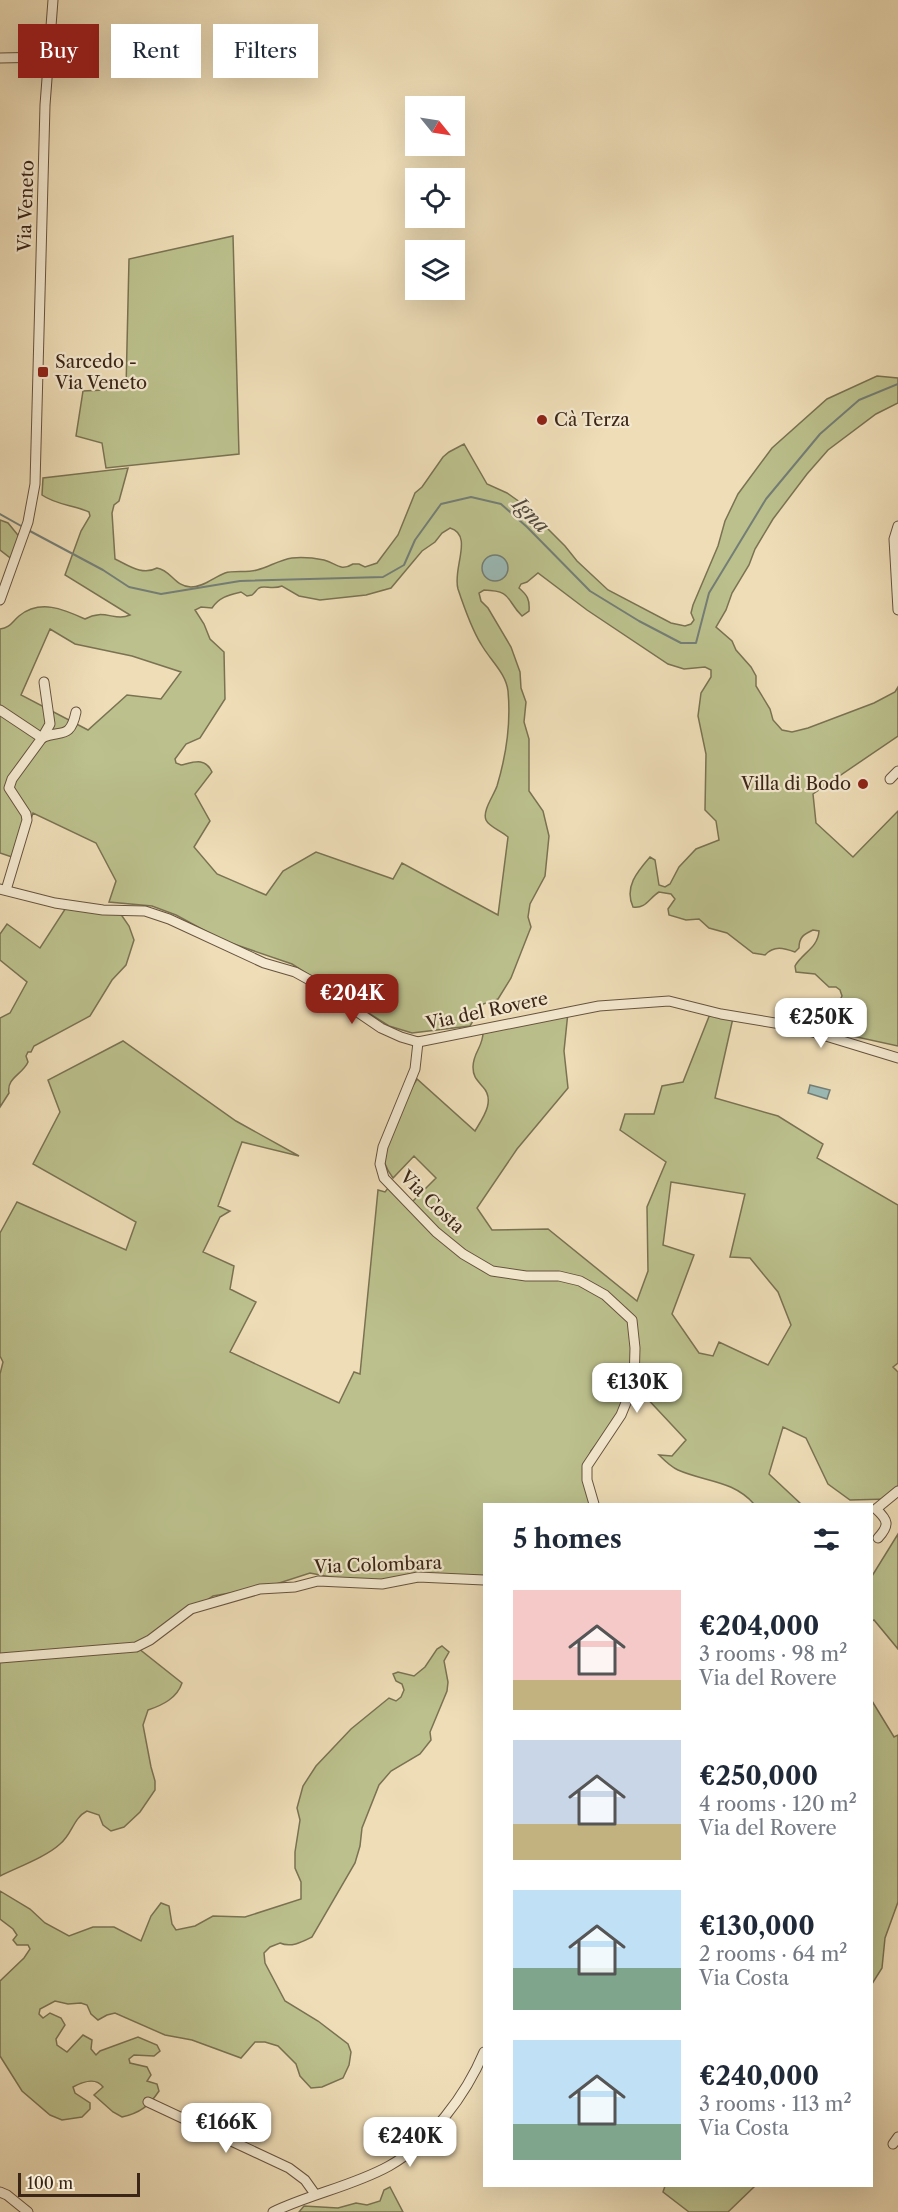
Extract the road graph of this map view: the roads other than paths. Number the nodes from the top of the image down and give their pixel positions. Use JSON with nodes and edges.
{"nodes":[{"id":1,"x":53,"y":0,"type":"edge"},
{"id":2,"x":51,"y":24,"type":"edge"},
{"id":3,"x":0,"y":58,"type":"edge"},
{"id":4,"x":18,"y":58,"type":"edge"},
{"id":5,"x":47,"y":78,"type":"edge"},
{"id":6,"x":898,"y":526,"type":"edge"},
{"id":7,"x":0,"y":600,"type":"edge"},
{"id":8,"x":898,"y":610,"type":"edge"},
{"id":9,"x":44,"y":682,"type":"dead end"},
{"id":10,"x":0,"y":710,"type":"edge"},
{"id":11,"x":76,"y":712,"type":"dead end"},
{"id":12,"x":42,"y":738,"type":"junction"},
{"id":13,"x":898,"y":771,"type":"edge"},
{"id":14,"x":890,"y":779,"type":"dead end"},
{"id":15,"x":3,"y":890,"type":"edge"},
{"id":16,"x":418,"y":1042,"type":"junction"},
{"id":17,"x":898,"y":1058,"type":"edge"},
{"id":18,"x":898,"y":1491,"type":"edge"},
{"id":19,"x":594,"y":1503,"type":"edge"},
{"id":20,"x":878,"y":1538,"type":"dead end"},
{"id":21,"x":483,"y":1580,"type":"edge"},
{"id":22,"x":0,"y":1658,"type":"edge"},
{"id":23,"x":483,"y":2054,"type":"edge"},
{"id":24,"x":148,"y":2102,"type":"dead end"},
{"id":25,"x":0,"y":2192,"type":"edge"},
{"id":26,"x":315,"y":2194,"type":"junction"},
{"id":27,"x":27,"y":2212,"type":"edge"},
{"id":28,"x":273,"y":2212,"type":"edge"}],
"edges":[{"from":1,"to":2,"type":"street","name":"Via Veneto"},
{"from":3,"to":4,"type":"street"},
{"from":5,"to":7,"type":"street","name":"Via Veneto"},
{"from":6,"to":8,"type":"street"},
{"from":9,"to":12,"type":"street"},
{"from":10,"to":12,"type":"street"},
{"from":11,"to":12,"type":"street"},
{"from":12,"to":15,"type":"street"},
{"from":13,"to":14,"type":"street"},
{"from":15,"to":16,"type":"street","name":"Via del Rovere"},
{"from":16,"to":17,"type":"street","name":"Via del Rovere"},
{"from":16,"to":19,"type":"street","name":"Via Costa"},
{"from":18,"to":20,"type":"street"},
{"from":21,"to":22,"type":"street","name":"Via Colombara"},
{"from":23,"to":26,"type":"street"},
{"from":24,"to":26,"type":"street"},
{"from":25,"to":27,"type":"street"},
{"from":26,"to":28,"type":"street"}]}
